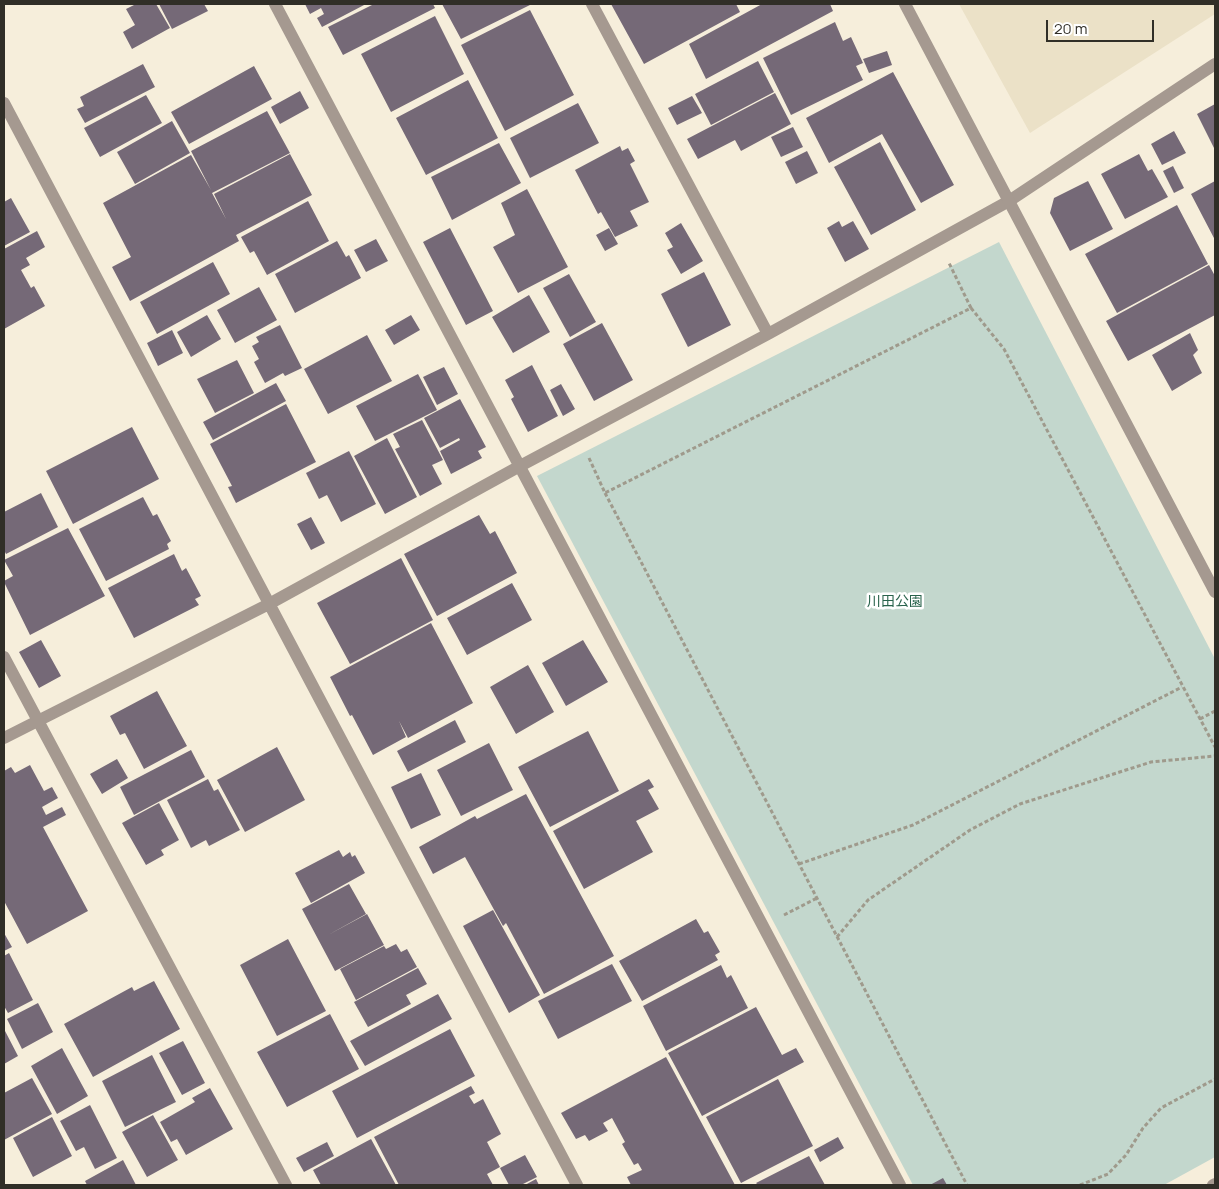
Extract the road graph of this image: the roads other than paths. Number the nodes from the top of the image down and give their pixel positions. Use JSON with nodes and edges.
{"nodes":[{"id":1,"x":275,"y":4,"type":"edge"},
{"id":2,"x":592,"y":4,"type":"edge"},
{"id":3,"x":905,"y":4,"type":"edge"},
{"id":4,"x":1215,"y":64,"type":"edge"},
{"id":5,"x":4,"y":104,"type":"edge"},
{"id":6,"x":1009,"y":201,"type":"junction"},
{"id":7,"x":768,"y":334,"type":"junction"},
{"id":8,"x":520,"y":466,"type":"junction"},
{"id":9,"x":1215,"y":592,"type":"edge"},
{"id":10,"x":269,"y":604,"type":"junction"},
{"id":11,"x":4,"y":657,"type":"edge"},
{"id":12,"x":37,"y":720,"type":"junction"},
{"id":13,"x":4,"y":738,"type":"edge"},
{"id":14,"x":286,"y":1185,"type":"edge"},
{"id":15,"x":577,"y":1185,"type":"edge"},
{"id":16,"x":900,"y":1185,"type":"edge"}],
"edges":[{"from":1,"to":8,"type":"street"},
{"from":2,"to":7,"type":"street"},
{"from":3,"to":6,"type":"street"},
{"from":4,"to":6,"type":"street"},
{"from":5,"to":10,"type":"street"},
{"from":6,"to":7,"type":"street"},
{"from":6,"to":9,"type":"street"},
{"from":7,"to":8,"type":"street"},
{"from":8,"to":10,"type":"street"},
{"from":8,"to":16,"type":"street"},
{"from":10,"to":12,"type":"street"},
{"from":10,"to":15,"type":"street"},
{"from":11,"to":12,"type":"street"},
{"from":12,"to":13,"type":"street"},
{"from":12,"to":14,"type":"street"}]}
